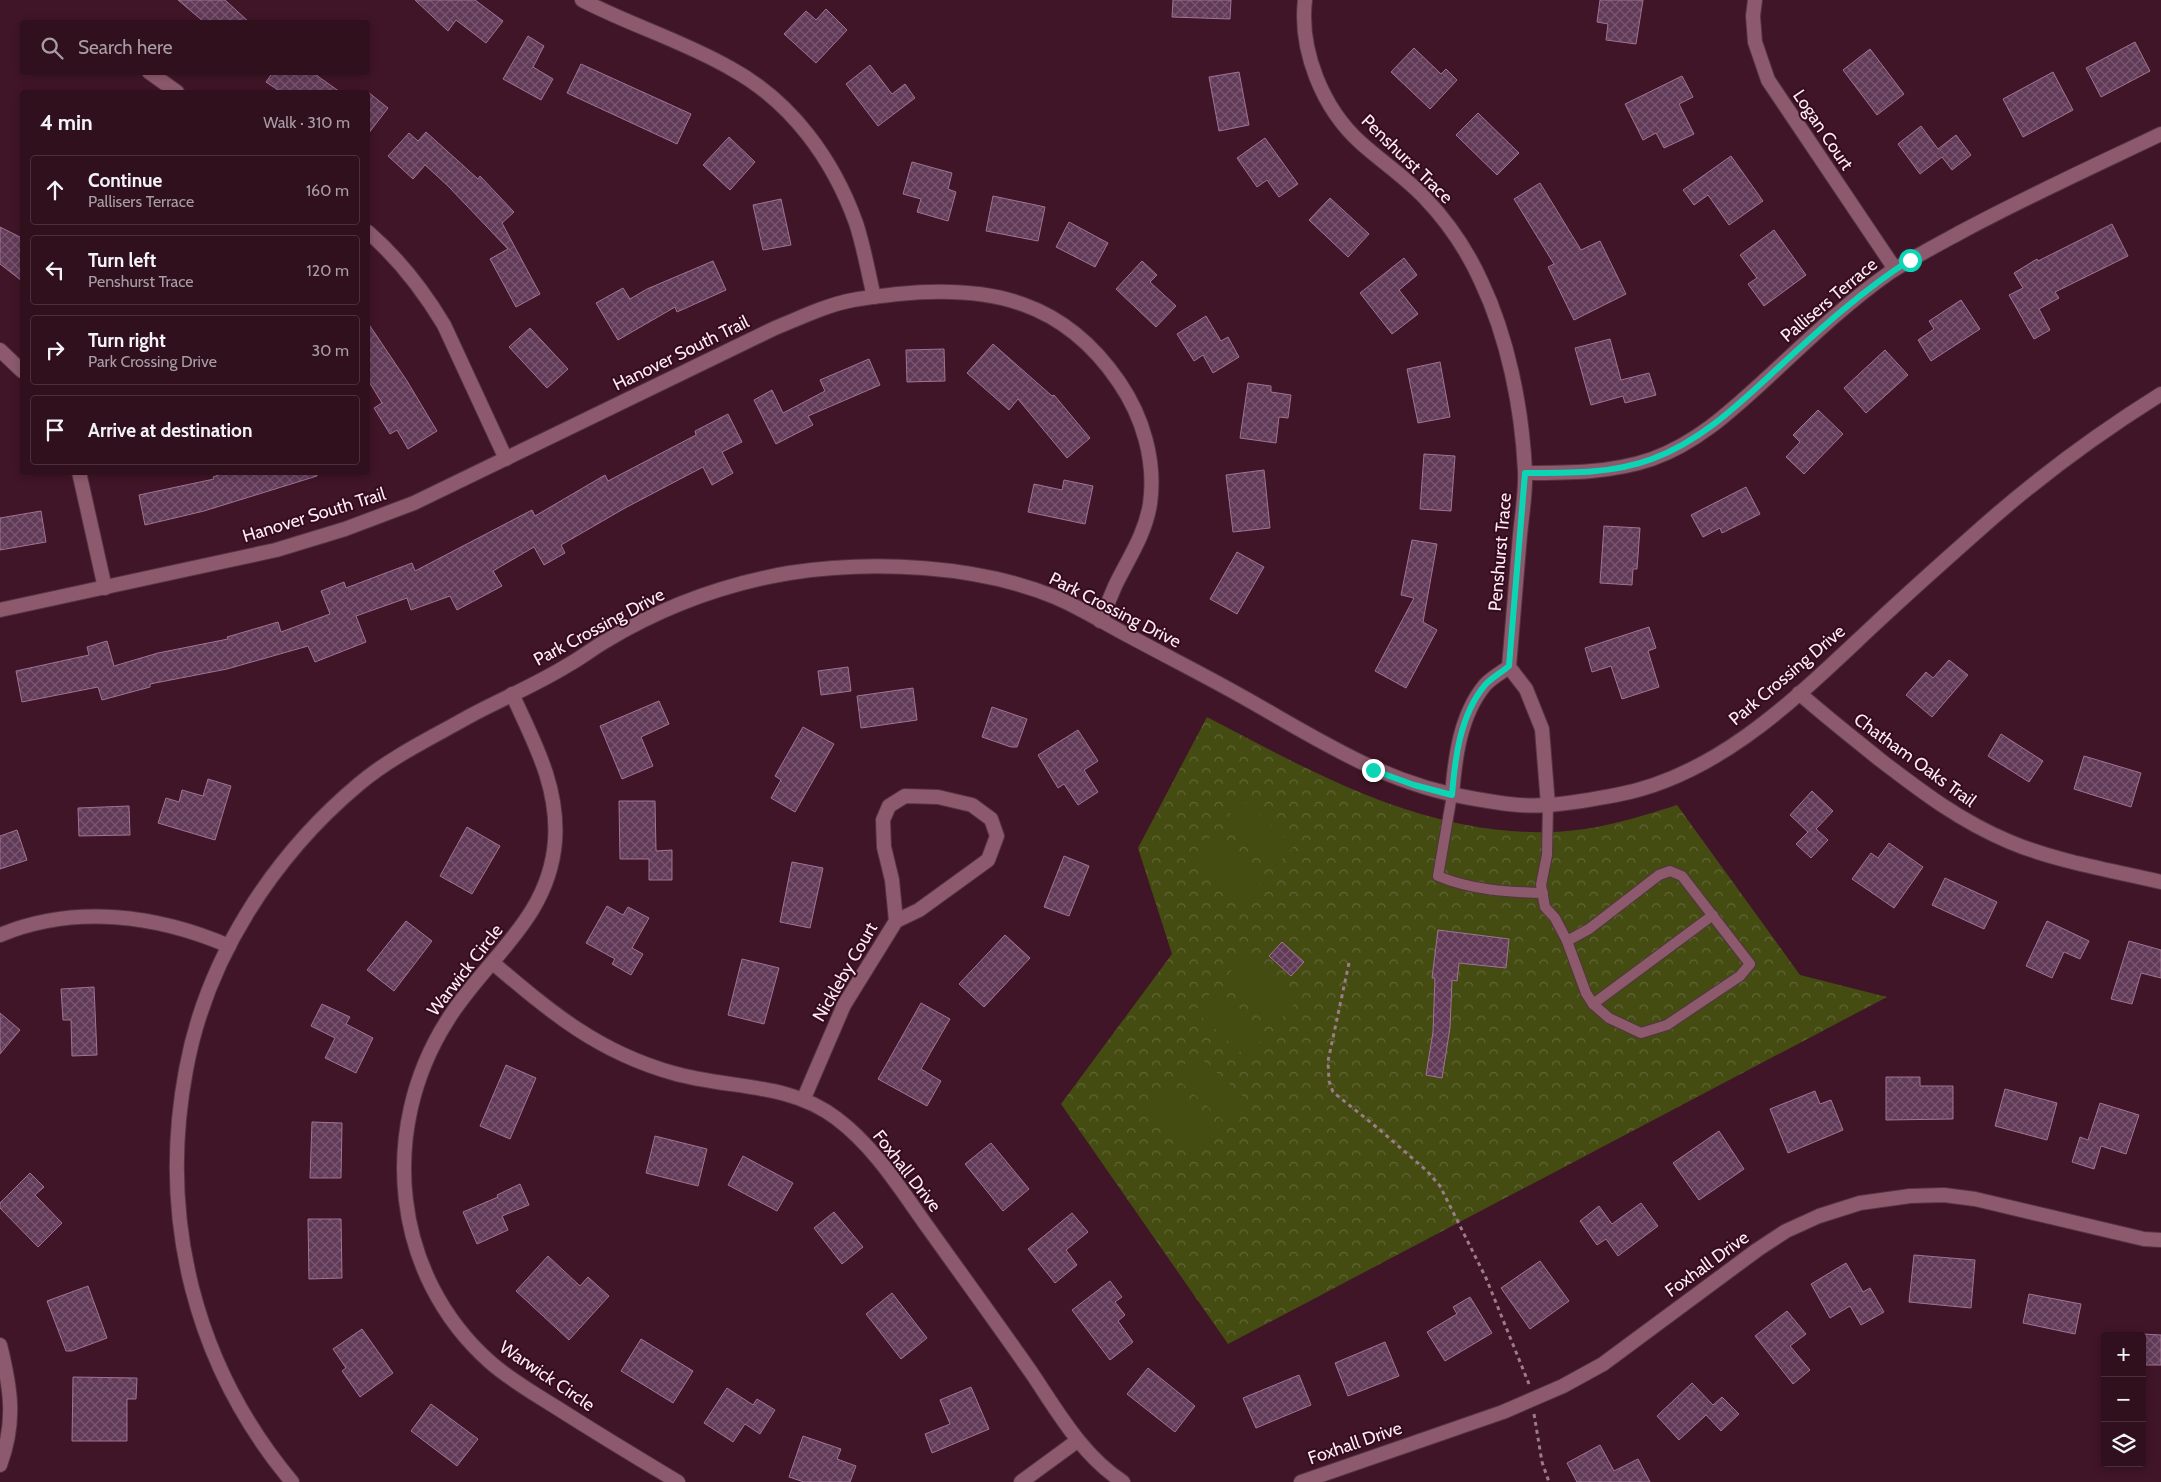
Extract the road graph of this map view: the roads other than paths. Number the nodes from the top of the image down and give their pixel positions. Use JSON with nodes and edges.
{"nodes":[{"id":1,"x":582,"y":0,"type":"edge"},
{"id":2,"x":1305,"y":0,"type":"edge"},
{"id":3,"x":1755,"y":0,"type":"edge"},
{"id":4,"x":153,"y":75,"type":"edge"},
{"id":5,"x":174,"y":90,"type":"edge"},
{"id":6,"x":2161,"y":134,"type":"edge"},
{"id":7,"x":370,"y":234,"type":"edge"},
{"id":8,"x":1895,"y":270,"type":"junction"},
{"id":9,"x":874,"y":297,"type":"junction"},
{"id":10,"x":0,"y":350,"type":"edge"},
{"id":11,"x":20,"y":369,"type":"edge"},
{"id":12,"x":2161,"y":394,"type":"edge"},
{"id":13,"x":506,"y":459,"type":"junction"},
{"id":14,"x":1525,"y":473,"type":"junction"},
{"id":15,"x":80,"y":475,"type":"edge"},
{"id":16,"x":105,"y":588,"type":"junction"},
{"id":17,"x":0,"y":610,"type":"edge"},
{"id":18,"x":1100,"y":621,"type":"junction"},
{"id":19,"x":1509,"y":666,"type":"junction"},
{"id":20,"x":1800,"y":693,"type":"junction"},
{"id":21,"x":512,"y":694,"type":"junction"},
{"id":22,"x":1452,"y":795,"type":"junction"},
{"id":23,"x":1548,"y":805,"type":"junction"},
{"id":24,"x":2161,"y":882,"type":"edge"},
{"id":25,"x":1543,"y":893,"type":"junction"},
{"id":26,"x":1713,"y":915,"type":"junction"},
{"id":27,"x":896,"y":920,"type":"junction"},
{"id":28,"x":0,"y":935,"type":"edge"},
{"id":29,"x":1567,"y":941,"type":"junction"},
{"id":30,"x":229,"y":946,"type":"junction"},
{"id":31,"x":493,"y":963,"type":"junction"},
{"id":32,"x":1593,"y":1004,"type":"junction"},
{"id":33,"x":804,"y":1098,"type":"junction"},
{"id":34,"x":2161,"y":1240,"type":"edge"},
{"id":35,"x":0,"y":1345,"type":"edge"},
{"id":36,"x":1077,"y":1440,"type":"junction"},
{"id":37,"x":0,"y":1465,"type":"edge"},
{"id":38,"x":292,"y":1482,"type":"edge"},
{"id":39,"x":678,"y":1482,"type":"edge"},
{"id":40,"x":1021,"y":1482,"type":"edge"},
{"id":41,"x":1123,"y":1482,"type":"edge"},
{"id":42,"x":1300,"y":1482,"type":"edge"}],
"edges":[{"from":1,"to":9,"type":"street"},
{"from":2,"to":14,"type":"street","name":"Penshurst Trace"},
{"from":3,"to":8,"type":"street","name":"Logan Court"},
{"from":4,"to":5,"type":"street"},
{"from":6,"to":8,"type":"street","name":"Pallisers Terrace"},
{"from":7,"to":13,"type":"street"},
{"from":8,"to":14,"type":"street","name":"Pallisers Terrace"},
{"from":9,"to":13,"type":"street","name":"Hanover South Trail"},
{"from":9,"to":18,"type":"street","name":"Hanover South Trail"},
{"from":10,"to":11,"type":"street"},
{"from":12,"to":20,"type":"street","name":"Park Crossing Drive"},
{"from":13,"to":16,"type":"street","name":"Hanover South Trail"},
{"from":14,"to":19,"type":"street","name":"Penshurst Trace"},
{"from":15,"to":16,"type":"street"},
{"from":16,"to":17,"type":"street","name":"Hanover South Trail"},
{"from":18,"to":21,"type":"street","name":"Park Crossing Drive"},
{"from":18,"to":22,"type":"street","name":"Park Crossing Drive"},
{"from":19,"to":22,"type":"street"},
{"from":19,"to":23,"type":"street"},
{"from":20,"to":23,"type":"street","name":"Park Crossing Drive"},
{"from":20,"to":24,"type":"street","name":"Chatham Oaks Trail"},
{"from":21,"to":30,"type":"street","name":"Park Crossing Drive"},
{"from":21,"to":31,"type":"street","name":"Warwick Circle"},
{"from":22,"to":23,"type":"street","name":"Park Crossing Drive"},
{"from":22,"to":25,"type":"lane"},
{"from":23,"to":25,"type":"lane"},
{"from":25,"to":29,"type":"lane"},
{"from":26,"to":29,"type":"lane"},
{"from":26,"to":32,"type":"lane"},
{"from":26,"to":32,"type":"lane"},
{"from":27,"to":27,"type":"street","name":"Nickleby Court"},
{"from":27,"to":33,"type":"street","name":"Nickleby Court"},
{"from":28,"to":30,"type":"street"},
{"from":29,"to":32,"type":"lane"},
{"from":30,"to":38,"type":"street","name":"Park Crossing Drive"},
{"from":31,"to":33,"type":"street","name":"Foxhall Drive"},
{"from":31,"to":39,"type":"street","name":"Warwick Circle"},
{"from":33,"to":36,"type":"street","name":"Foxhall Drive"},
{"from":34,"to":42,"type":"street","name":"Foxhall Drive"},
{"from":35,"to":37,"type":"street"},
{"from":36,"to":40,"type":"street"},
{"from":36,"to":41,"type":"street","name":"Foxhall Drive"}]}
